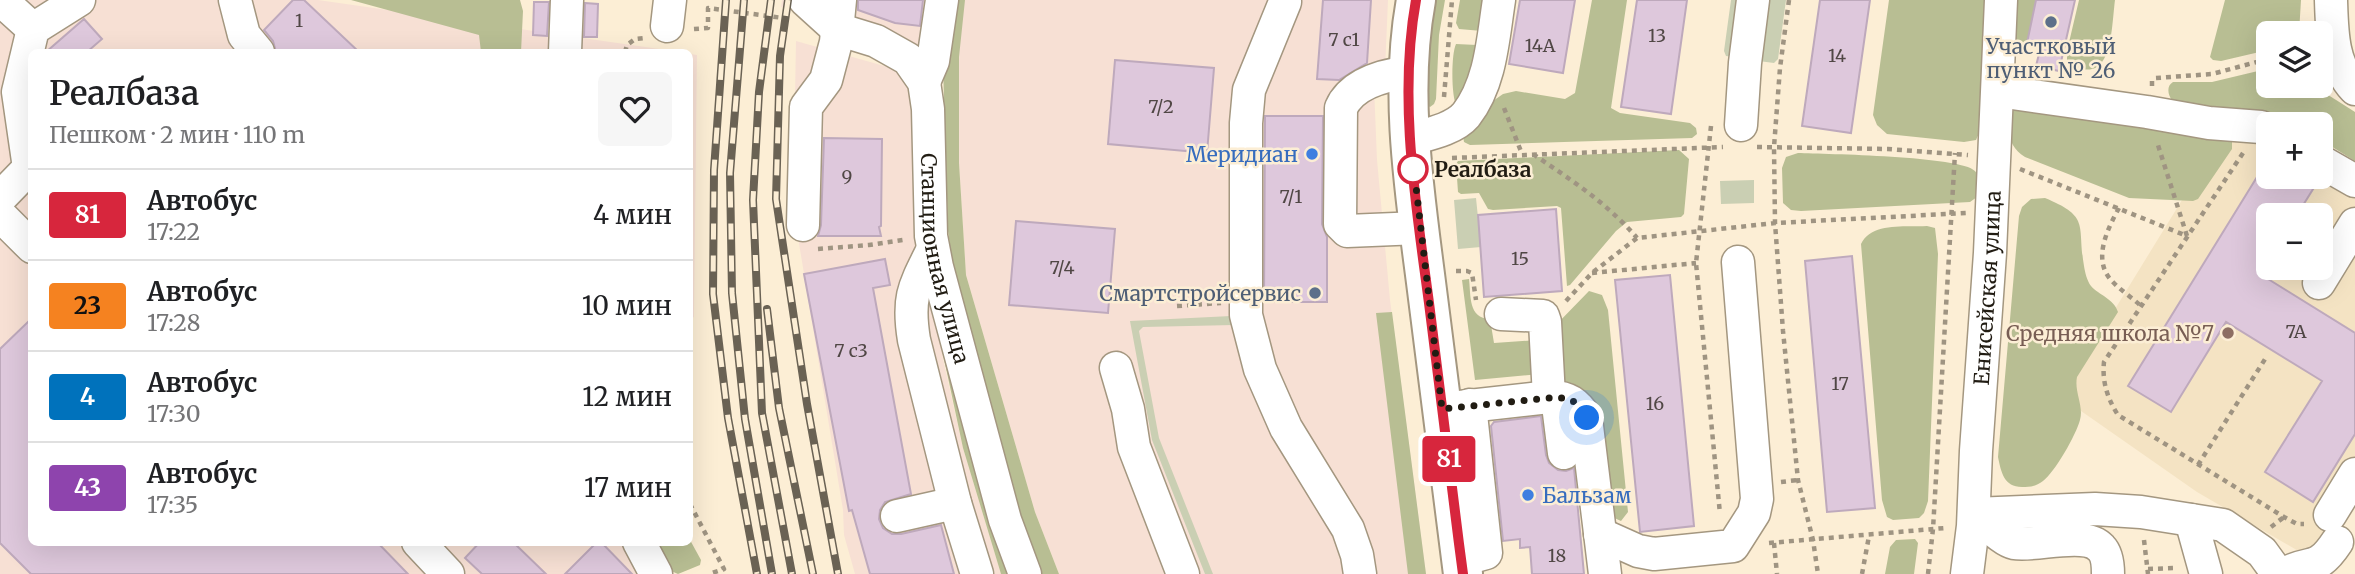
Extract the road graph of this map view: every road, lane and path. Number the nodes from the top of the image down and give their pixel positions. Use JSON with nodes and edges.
{"nodes":[{"id":1,"x":1,"y":0,"type":"edge"},
{"id":2,"x":79,"y":0,"type":"edge"},
{"id":3,"x":235,"y":0,"type":"edge"},
{"id":4,"x":567,"y":0,"type":"edge"},
{"id":5,"x":942,"y":0,"type":"edge"},
{"id":6,"x":1416,"y":0,"type":"edge"},
{"id":7,"x":1452,"y":0,"type":"edge"},
{"id":8,"x":1499,"y":0,"type":"edge"},
{"id":9,"x":1753,"y":0,"type":"edge"},
{"id":10,"x":1789,"y":0,"type":"edge"},
{"id":11,"x":2001,"y":0,"type":"edge"},
{"id":12,"x":2331,"y":0,"type":"edge"},
{"id":13,"x":1285,"y":2,"type":"dead end"},
{"id":14,"x":708,"y":8,"type":"dead end"},
{"id":15,"x":799,"y":10,"type":"edge"},
{"id":16,"x":838,"y":14,"type":"edge"},
{"id":17,"x":33,"y":29,"type":"junction"},
{"id":18,"x":28,"y":49,"type":"edge"},
{"id":19,"x":256,"y":49,"type":"edge"},
{"id":20,"x":565,"y":49,"type":"edge"},
{"id":21,"x":28,"y":50,"type":"edge"},
{"id":22,"x":2256,"y":62,"type":"edge"},
{"id":23,"x":1410,"y":72,"type":"junction"},
{"id":24,"x":2152,"y":81,"type":"dead end"},
{"id":25,"x":924,"y":82,"type":"junction"},
{"id":26,"x":1482,"y":85,"type":"junction"},
{"id":27,"x":2355,"y":89,"type":"edge"},
{"id":28,"x":1998,"y":92,"type":"junction"},
{"id":29,"x":2147,"y":112,"type":"junction"},
{"id":30,"x":2256,"y":128,"type":"edge"},
{"id":31,"x":1427,"y":135,"type":"junction"},
{"id":32,"x":1746,"y":136,"type":"joint"},
{"id":33,"x":2256,"y":141,"type":"edge"},
{"id":34,"x":1709,"y":147,"type":"dead end"},
{"id":35,"x":1774,"y":147,"type":"junction"},
{"id":36,"x":1955,"y":153,"type":"junction"},
{"id":37,"x":28,"y":154,"type":"edge"},
{"id":38,"x":1522,"y":154,"type":"junction"},
{"id":39,"x":1532,"y":154,"type":"junction"},
{"id":40,"x":1467,"y":157,"type":"dead end"},
{"id":41,"x":1995,"y":158,"type":"junction"},
{"id":42,"x":2333,"y":168,"type":"edge"},
{"id":43,"x":28,"y":169,"type":"edge"},
{"id":44,"x":2355,"y":181,"type":"edge"},
{"id":45,"x":1704,"y":195,"type":"dead end"},
{"id":46,"x":0,"y":198,"type":"edge"},
{"id":47,"x":2119,"y":208,"type":"junction"},
{"id":48,"x":1991,"y":212,"type":"junction"},
{"id":49,"x":1953,"y":213,"type":"junction"},
{"id":50,"x":0,"y":215,"type":"edge"},
{"id":51,"x":1775,"y":223,"type":"junction"},
{"id":52,"x":2355,"y":224,"type":"edge"},
{"id":53,"x":803,"y":225,"type":"joint"},
{"id":54,"x":1419,"y":228,"type":"junction"},
{"id":55,"x":1701,"y":230,"type":"junction"},
{"id":56,"x":2187,"y":236,"type":"junction"},
{"id":57,"x":1637,"y":237,"type":"junction"},
{"id":58,"x":895,"y":240,"type":"dead end"},
{"id":59,"x":28,"y":243,"type":"edge"},
{"id":60,"x":933,"y":249,"type":"junction"},
{"id":61,"x":1738,"y":262,"type":"dead end"},
{"id":62,"x":1696,"y":263,"type":"junction"},
{"id":63,"x":1455,"y":272,"type":"dead end"},
{"id":64,"x":1592,"y":273,"type":"junction"},
{"id":65,"x":2319,"y":283,"type":"dead end"},
{"id":66,"x":1564,"y":302,"type":"dead end"},
{"id":67,"x":1220,"y":303,"type":"dead end"},
{"id":68,"x":2140,"y":305,"type":"junction"},
{"id":69,"x":1177,"y":306,"type":"dead end"},
{"id":70,"x":1501,"y":314,"type":"joint"},
{"id":71,"x":2267,"y":356,"type":"dead end"},
{"id":72,"x":1116,"y":368,"type":"dead end"},
{"id":73,"x":1553,"y":397,"type":"junction"},
{"id":74,"x":1456,"y":407,"type":"junction"},
{"id":75,"x":1564,"y":453,"type":"dead end"},
{"id":76,"x":2198,"y":465,"type":"junction"},
{"id":77,"x":2355,"y":474,"type":"edge"},
{"id":78,"x":956,"y":503,"type":"junction"},
{"id":79,"x":693,"y":510,"type":"edge"},
{"id":80,"x":1974,"y":514,"type":"junction"},
{"id":81,"x":897,"y":516,"type":"dead end"},
{"id":82,"x":2191,"y":520,"type":"junction"},
{"id":83,"x":1933,"y":529,"type":"junction"},
{"id":84,"x":2334,"y":529,"type":"junction"},
{"id":85,"x":1600,"y":534,"type":"junction"},
{"id":86,"x":1869,"y":536,"type":"junction"},
{"id":87,"x":1813,"y":540,"type":"junction"},
{"id":88,"x":1774,"y":542,"type":"junction"},
{"id":89,"x":422,"y":546,"type":"edge"},
{"id":90,"x":641,"y":546,"type":"edge"},
{"id":91,"x":1728,"y":546,"type":"junction"},
{"id":92,"x":1462,"y":567,"type":"edge"},
{"id":93,"x":2148,"y":569,"type":"dead end"},
{"id":94,"x":724,"y":571,"type":"edge"},
{"id":95,"x":2195,"y":571,"type":"edge"},
{"id":96,"x":448,"y":574,"type":"edge"},
{"id":97,"x":656,"y":574,"type":"edge"},
{"id":98,"x":709,"y":574,"type":"edge"},
{"id":99,"x":977,"y":574,"type":"edge"},
{"id":100,"x":1025,"y":574,"type":"edge"},
{"id":101,"x":1183,"y":574,"type":"edge"},
{"id":102,"x":1360,"y":574,"type":"edge"},
{"id":103,"x":1605,"y":574,"type":"edge"},
{"id":104,"x":1777,"y":574,"type":"edge"},
{"id":105,"x":1818,"y":574,"type":"edge"},
{"id":106,"x":1862,"y":574,"type":"edge"},
{"id":107,"x":1928,"y":574,"type":"edge"},
{"id":108,"x":1968,"y":574,"type":"edge"},
{"id":109,"x":2108,"y":574,"type":"edge"},
{"id":110,"x":2278,"y":574,"type":"edge"},
{"id":111,"x":2284,"y":574,"type":"edge"}],
"edges":[{"from":1,"to":17,"type":"street"},
{"from":2,"to":17,"type":"street"},
{"from":3,"to":19,"type":"street"},
{"from":4,"to":20,"type":"street"},
{"from":5,"to":25,"type":"street"},
{"from":6,"to":23,"type":"main road"},
{"from":7,"to":31,"type":"path"},
{"from":8,"to":26,"type":"street"},
{"from":9,"to":32,"type":"street"},
{"from":10,"to":35,"type":"path"},
{"from":11,"to":28,"type":"street","name":"Енисейская улица"},
{"from":12,"to":27,"type":"street"},
{"from":13,"to":102,"type":"street"},
{"from":14,"to":15,"type":"path"},
{"from":15,"to":16,"type":"street"},
{"from":16,"to":25,"type":"street"},
{"from":16,"to":53,"type":"street"},
{"from":17,"to":18,"type":"street"},
{"from":21,"to":37,"type":"street"},
{"from":22,"to":24,"type":"path"},
{"from":23,"to":31,"type":"main road"},
{"from":23,"to":54,"type":"street"},
{"from":25,"to":60,"type":"street","name":"Станционная улица"},
{"from":26,"to":31,"type":"street"},
{"from":26,"to":38,"type":"path"},
{"from":28,"to":29,"type":"street"},
{"from":28,"to":41,"type":"street","name":"Енисейская улица"},
{"from":29,"to":30,"type":"street"},
{"from":29,"to":56,"type":"path"},
{"from":31,"to":54,"type":"main road"},
{"from":32,"to":35,"type":"path"},
{"from":33,"to":56,"type":"path"},
{"from":34,"to":39,"type":"path"},
{"from":35,"to":36,"type":"path"},
{"from":35,"to":51,"type":"path"},
{"from":36,"to":41,"type":"path"},
{"from":36,"to":49,"type":"path"},
{"from":38,"to":39,"type":"path"},
{"from":38,"to":40,"type":"path"},
{"from":39,"to":57,"type":"path"},
{"from":41,"to":47,"type":"path"},
{"from":41,"to":48,"type":"street","name":"Енисейская улица"},
{"from":42,"to":44,"type":"street"},
{"from":43,"to":46,"type":"street"},
{"from":45,"to":55,"type":"path"},
{"from":47,"to":56,"type":"path"},
{"from":47,"to":68,"type":"path"},
{"from":48,"to":49,"type":"path"},
{"from":48,"to":80,"type":"street","name":"Енисейская улица"},
{"from":49,"to":51,"type":"path"},
{"from":49,"to":83,"type":"path"},
{"from":50,"to":59,"type":"street"},
{"from":51,"to":55,"type":"path"},
{"from":51,"to":87,"type":"path"},
{"from":52,"to":65,"type":"street"},
{"from":53,"to":58,"type":"path"},
{"from":54,"to":74,"type":"main road"},
{"from":55,"to":57,"type":"path"},
{"from":55,"to":62,"type":"path"},
{"from":56,"to":68,"type":"path"},
{"from":57,"to":64,"type":"path"},
{"from":60,"to":78,"type":"street"},
{"from":60,"to":100,"type":"street","name":"Станционная улица"},
{"from":61,"to":91,"type":"street"},
{"from":62,"to":64,"type":"path"},
{"from":62,"to":91,"type":"path"},
{"from":63,"to":70,"type":"path"},
{"from":64,"to":66,"type":"path"},
{"from":67,"to":69,"type":"path"},
{"from":68,"to":76,"type":"path"},
{"from":70,"to":73,"type":"street"},
{"from":71,"to":76,"type":"path"},
{"from":72,"to":101,"type":"street"},
{"from":73,"to":74,"type":"street"},
{"from":73,"to":75,"type":"street"},
{"from":73,"to":85,"type":"street"},
{"from":74,"to":92,"type":"main road"},
{"from":76,"to":84,"type":"path"},
{"from":77,"to":84,"type":"street"},
{"from":78,"to":81,"type":"street"},
{"from":78,"to":99,"type":"street"},
{"from":79,"to":94,"type":"path"},
{"from":80,"to":82,"type":"street"},
{"from":80,"to":108,"type":"street","name":"Енисейская улица"},
{"from":80,"to":109,"type":"street"},
{"from":82,"to":95,"type":"street"},
{"from":82,"to":110,"type":"street"},
{"from":83,"to":86,"type":"path"},
{"from":83,"to":107,"type":"path"},
{"from":84,"to":111,"type":"street"},
{"from":85,"to":91,"type":"street"},
{"from":85,"to":103,"type":"street"},
{"from":86,"to":87,"type":"path"},
{"from":86,"to":106,"type":"path"},
{"from":87,"to":88,"type":"path"},
{"from":87,"to":105,"type":"path"},
{"from":88,"to":91,"type":"path"},
{"from":88,"to":104,"type":"path"},
{"from":89,"to":96,"type":"street"},
{"from":90,"to":97,"type":"street"},
{"from":93,"to":95,"type":"path"},
{"from":94,"to":98,"type":"path"}]}
